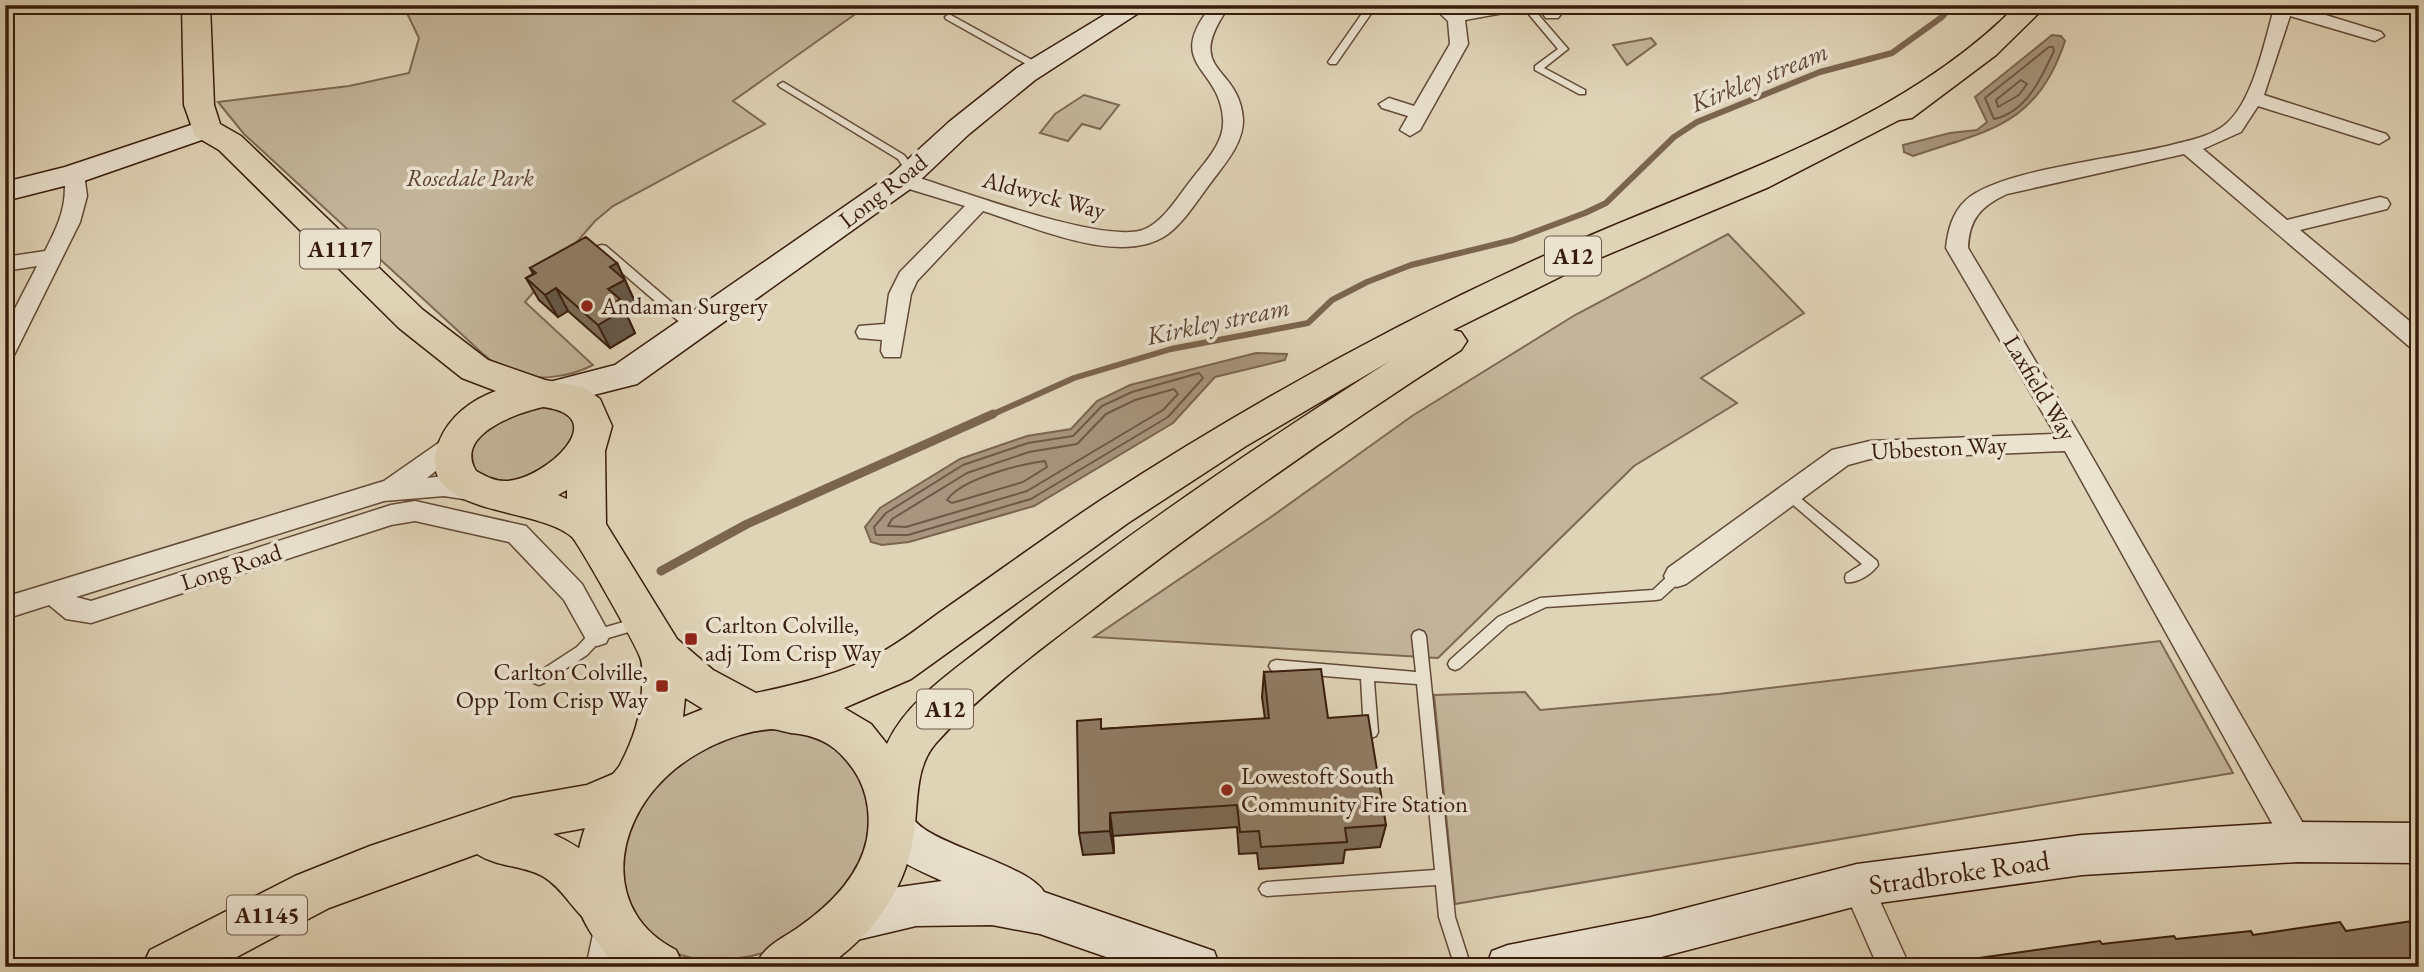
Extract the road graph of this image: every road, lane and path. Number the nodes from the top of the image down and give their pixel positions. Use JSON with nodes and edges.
{"nodes":[{"id":1,"x":196,"y":5,"type":"edge"},
{"id":2,"x":1139,"y":5,"type":"edge"},
{"id":3,"x":1221,"y":5,"type":"edge"},
{"id":4,"x":1373,"y":5,"type":"edge"},
{"id":5,"x":1440,"y":5,"type":"edge"},
{"id":6,"x":1523,"y":5,"type":"edge"},
{"id":7,"x":2033,"y":5,"type":"edge"},
{"id":8,"x":2284,"y":7,"type":"edge"},
{"id":9,"x":1456,"y":16,"type":"junction"},
{"id":10,"x":949,"y":17,"type":"dead end"},
{"id":11,"x":2375,"y":36,"type":"dead end"},
{"id":12,"x":1333,"y":62,"type":"dead end"},
{"id":13,"x":1038,"y":67,"type":"junction"},
{"id":14,"x":783,"y":85,"type":"dead end"},
{"id":15,"x":1582,"y":92,"type":"dead end"},
{"id":16,"x":1923,"y":95,"type":"junction"},
{"id":17,"x":2252,"y":98,"type":"junction"},
{"id":18,"x":1389,"y":104,"type":"dead end"},
{"id":19,"x":206,"y":129,"type":"junction"},
{"id":20,"x":2379,"y":138,"type":"dead end"},
{"id":21,"x":2188,"y":147,"type":"junction"},
{"id":22,"x":74,"y":174,"type":"junction"},
{"id":23,"x":907,"y":176,"type":"junction"},
{"id":24,"x":5,"y":192,"type":"edge"},
{"id":25,"x":978,"y":204,"type":"junction"},
{"id":26,"x":2380,"y":204,"type":"dead end"},
{"id":27,"x":2284,"y":227,"type":"junction"},
{"id":28,"x":602,"y":249,"type":"edge"},
{"id":29,"x":50,"y":257,"type":"junction"},
{"id":30,"x":5,"y":264,"type":"edge"},
{"id":31,"x":695,"y":328,"type":"junction"},
{"id":32,"x":867,"y":332,"type":"dead end"},
{"id":33,"x":2419,"y":342,"type":"edge"},
{"id":34,"x":5,"y":351,"type":"edge"},
{"id":35,"x":475,"y":369,"type":"junction"},
{"id":36,"x":625,"y":375,"type":"junction"},
{"id":37,"x":548,"y":393,"type":"junction"},
{"id":38,"x":462,"y":435,"type":"junction"},
{"id":39,"x":2072,"y":442,"type":"junction"},
{"id":40,"x":590,"y":443,"type":"junction"},
{"id":41,"x":384,"y":491,"type":"junction"},
{"id":42,"x":493,"y":493,"type":"junction"},
{"id":43,"x":1789,"y":495,"type":"junction"},
{"id":44,"x":586,"y":526,"type":"junction"},
{"id":45,"x":1676,"y":576,"type":"joint"},
{"id":46,"x":1851,"y":578,"type":"dead end"},
{"id":47,"x":52,"y":593,"type":"junction"},
{"id":48,"x":5,"y":608,"type":"edge"},
{"id":49,"x":597,"y":635,"type":"junction"},
{"id":50,"x":1419,"y":636,"type":"dead end"},
{"id":51,"x":651,"y":637,"type":"junction"},
{"id":52,"x":1455,"y":664,"type":"dead end"},
{"id":53,"x":1276,"y":666,"type":"dead end"},
{"id":54,"x":1367,"y":674,"type":"junction"},
{"id":55,"x":539,"y":678,"type":"dead end"},
{"id":56,"x":1423,"y":678,"type":"junction"},
{"id":57,"x":763,"y":712,"type":"junction"},
{"id":58,"x":1371,"y":732,"type":"edge"},
{"id":59,"x":631,"y":784,"type":"junction"},
{"id":60,"x":891,"y":814,"type":"junction"},
{"id":61,"x":480,"y":830,"type":"junction"},
{"id":62,"x":2298,"y":842,"type":"junction"},
{"id":63,"x":2419,"y":843,"type":"edge"},
{"id":64,"x":1443,"y":877,"type":"junction"},
{"id":65,"x":1857,"y":886,"type":"junction"},
{"id":66,"x":1267,"y":888,"type":"dead end"},
{"id":67,"x":1038,"y":911,"type":"junction"},
{"id":68,"x":606,"y":912,"type":"junction"},
{"id":69,"x":831,"y":940,"type":"edge"},
{"id":70,"x":167,"y":967,"type":"edge"},
{"id":71,"x":602,"y":967,"type":"edge"},
{"id":72,"x":659,"y":967,"type":"edge"},
{"id":73,"x":780,"y":967,"type":"edge"},
{"id":74,"x":1198,"y":967,"type":"edge"},
{"id":75,"x":1463,"y":967,"type":"edge"},
{"id":76,"x":1508,"y":967,"type":"edge"},
{"id":77,"x":1894,"y":967,"type":"edge"}],
"edges":[{"from":1,"to":19,"type":"main road"},
{"from":2,"to":13,"type":"street","name":"Long Road"},
{"from":3,"to":25,"type":"street","name":"Aldwyck Way"},
{"from":4,"to":12,"type":"lane"},
{"from":5,"to":9,"type":"street"},
{"from":6,"to":9,"type":"street"},
{"from":6,"to":15,"type":"lane"},
{"from":7,"to":16,"type":"main road","number":"A12"},
{"from":8,"to":11,"type":"street","name":"Laxfield Way"},
{"from":8,"to":17,"type":"street","name":"Laxfield Way"},
{"from":9,"to":18,"type":"street"},
{"from":10,"to":13,"type":"lane"},
{"from":13,"to":23,"type":"street","name":"Long Road"},
{"from":14,"to":23,"type":"lane"},
{"from":16,"to":57,"type":"main road","number":"A12"},
{"from":16,"to":60,"type":"main road","number":"A12"},
{"from":17,"to":20,"type":"street"},
{"from":17,"to":21,"type":"street","name":"Laxfield Way"},
{"from":19,"to":22,"type":"street"},
{"from":19,"to":35,"type":"main road","number":"A1117"},
{"from":21,"to":27,"type":"street"},
{"from":21,"to":39,"type":"street","name":"Laxfield Way"},
{"from":22,"to":24,"type":"street"},
{"from":22,"to":29,"type":"street"},
{"from":23,"to":25,"type":"street","name":"Aldwyck Way"},
{"from":23,"to":31,"type":"street","name":"Long Road"},
{"from":25,"to":32,"type":"street"},
{"from":26,"to":27,"type":"street"},
{"from":27,"to":33,"type":"street"},
{"from":28,"to":31,"type":"lane"},
{"from":29,"to":30,"type":"street"},
{"from":29,"to":34,"type":"street"},
{"from":31,"to":36,"type":"street","name":"Long Road"},
{"from":35,"to":37,"type":"main road","number":"A1117"},
{"from":35,"to":38,"type":"main road"},
{"from":36,"to":37,"type":"street","name":"Long Road"},
{"from":36,"to":40,"type":"street","name":"Long Road"},
{"from":37,"to":38,"type":"main road"},
{"from":37,"to":40,"type":"main road"},
{"from":38,"to":41,"type":"street","name":"Long Road"},
{"from":38,"to":42,"type":"main road"},
{"from":39,"to":43,"type":"street","name":"Ubbeston Way"},
{"from":39,"to":62,"type":"street","name":"Laxfield Way"},
{"from":40,"to":42,"type":"main road"},
{"from":40,"to":44,"type":"main road"},
{"from":41,"to":42,"type":"street","name":"Long Road"},
{"from":41,"to":47,"type":"street","name":"Long Road"},
{"from":42,"to":44,"type":"main road"},
{"from":43,"to":45,"type":"street","name":"Ubbeston Way"},
{"from":43,"to":46,"type":"lane"},
{"from":44,"to":51,"type":"main road"},
{"from":45,"to":52,"type":"lane"},
{"from":47,"to":48,"type":"street","name":"Long Road"},
{"from":47,"to":49,"type":"street","name":"Long Road"},
{"from":49,"to":51,"type":"lane"},
{"from":49,"to":55,"type":"lane"},
{"from":50,"to":56,"type":"lane"},
{"from":51,"to":57,"type":"main road"},
{"from":51,"to":59,"type":"main road"},
{"from":53,"to":54,"type":"lane"},
{"from":54,"to":56,"type":"lane"},
{"from":54,"to":58,"type":"lane"},
{"from":56,"to":64,"type":"lane"},
{"from":57,"to":59,"type":"main road"},
{"from":57,"to":60,"type":"main road"},
{"from":59,"to":61,"type":"main road","number":"A1145"},
{"from":59,"to":68,"type":"main road"},
{"from":60,"to":67,"type":"street"},
{"from":60,"to":69,"type":"main road"},
{"from":61,"to":68,"type":"main road"},
{"from":61,"to":70,"type":"main road","number":"A1145"},
{"from":62,"to":63,"type":"street","name":"Stradbroke Road"},
{"from":62,"to":65,"type":"street","name":"Stradbroke Road"},
{"from":64,"to":66,"type":"lane"},
{"from":64,"to":75,"type":"lane"},
{"from":65,"to":76,"type":"street","name":"Stradbroke Road"},
{"from":65,"to":77,"type":"street"},
{"from":67,"to":69,"type":"street"},
{"from":67,"to":74,"type":"street"},
{"from":68,"to":71,"type":"street"},
{"from":68,"to":72,"type":"main road"},
{"from":69,"to":73,"type":"main road"}]}
